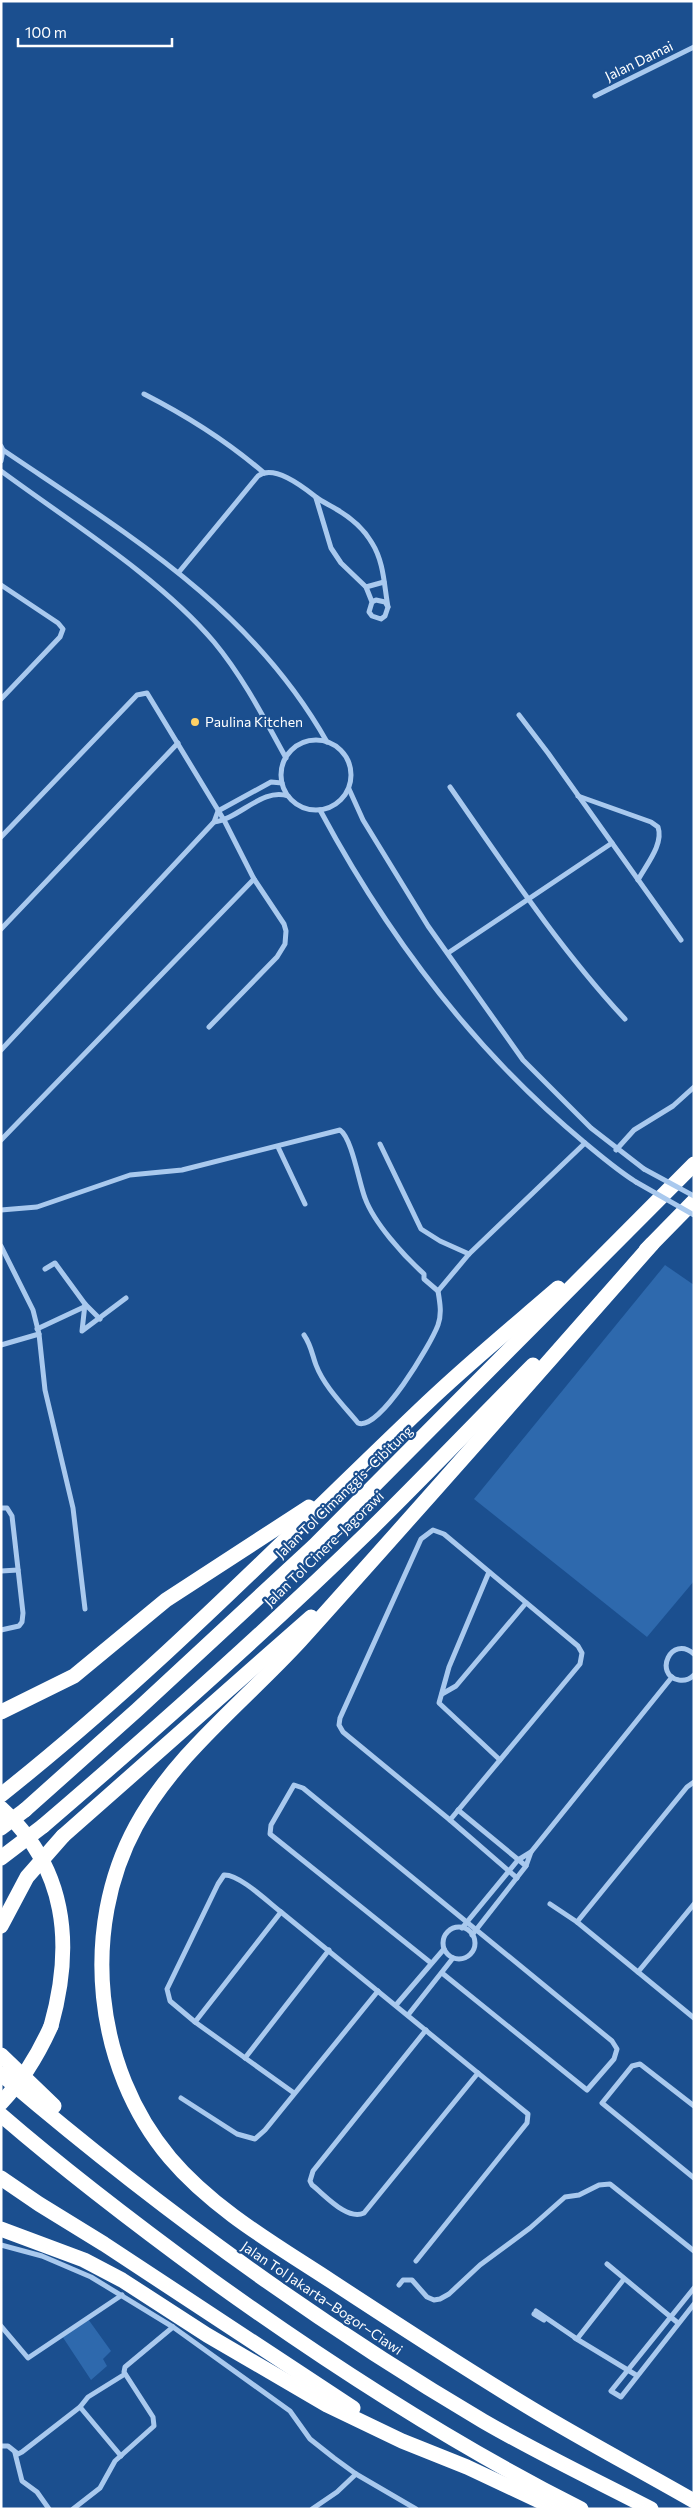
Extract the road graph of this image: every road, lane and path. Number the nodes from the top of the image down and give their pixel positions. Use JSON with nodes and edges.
{"nodes":[{"id":1,"x":694,"y":47,"type":"edge"},
{"id":2,"x":594,"y":96,"type":"dead end"},
{"id":3,"x":144,"y":394,"type":"dead end"},
{"id":4,"x":2,"y":448,"type":"edge"},
{"id":5,"x":1,"y":461,"type":"edge"},
{"id":6,"x":1,"y":472,"type":"edge"},
{"id":7,"x":264,"y":473,"type":"junction"},
{"id":8,"x":316,"y":498,"type":"junction"},
{"id":9,"x":179,"y":572,"type":"junction"},
{"id":10,"x":384,"y":582,"type":"junction"},
{"id":11,"x":1,"y":585,"type":"edge"},
{"id":12,"x":366,"y":588,"type":"junction"},
{"id":13,"x":372,"y":602,"type":"junction"},
{"id":14,"x":388,"y":607,"type":"junction"},
{"id":15,"x":1,"y":699,"type":"edge"},
{"id":16,"x":519,"y":715,"type":"dead end"},
{"id":17,"x":327,"y":742,"type":"junction"},
{"id":18,"x":178,"y":743,"type":"junction"},
{"id":19,"x":286,"y":758,"type":"junction"},
{"id":20,"x":282,"y":782,"type":"junction"},
{"id":21,"x":450,"y":787,"type":"dead end"},
{"id":22,"x":349,"y":789,"type":"junction"},
{"id":23,"x":288,"y":796,"type":"junction"},
{"id":24,"x":577,"y":796,"type":"junction"},
{"id":25,"x":320,"y":810,"type":"junction"},
{"id":26,"x":218,"y":811,"type":"junction"},
{"id":27,"x":224,"y":820,"type":"junction"},
{"id":28,"x":214,"y":822,"type":"junction"},
{"id":29,"x":1,"y":837,"type":"edge"},
{"id":30,"x":612,"y":843,"type":"junction"},
{"id":31,"x":254,"y":879,"type":"junction"},
{"id":32,"x":638,"y":880,"type":"junction"},
{"id":33,"x":529,"y":900,"type":"junction"},
{"id":34,"x":1,"y":929,"type":"edge"},
{"id":35,"x":681,"y":940,"type":"dead end"},
{"id":36,"x":448,"y":953,"type":"junction"},
{"id":37,"x":625,"y":1019,"type":"dead end"},
{"id":38,"x":209,"y":1027,"type":"dead end"},
{"id":39,"x":1,"y":1050,"type":"edge"},
{"id":40,"x":694,"y":1087,"type":"edge"},
{"id":41,"x":1,"y":1140,"type":"edge"},
{"id":42,"x":585,"y":1143,"type":"junction"},
{"id":43,"x":380,"y":1144,"type":"dead end"},
{"id":44,"x":278,"y":1147,"type":"junction"},
{"id":45,"x":616,"y":1150,"type":"junction"},
{"id":46,"x":694,"y":1164,"type":"edge"},
{"id":47,"x":694,"y":1196,"type":"edge"},
{"id":48,"x":694,"y":1201,"type":"edge"},
{"id":49,"x":305,"y":1204,"type":"dead end"},
{"id":50,"x":653,"y":1205,"type":"junction"},
{"id":51,"x":1,"y":1210,"type":"edge"},
{"id":52,"x":694,"y":1215,"type":"edge"},
{"id":53,"x":652,"y":1244,"type":"junction"},
{"id":54,"x":1,"y":1246,"type":"edge"},
{"id":55,"x":469,"y":1254,"type":"junction"},
{"id":56,"x":45,"y":1269,"type":"dead end"},
{"id":57,"x":438,"y":1291,"type":"junction"},
{"id":58,"x":126,"y":1298,"type":"dead end"},
{"id":59,"x":84,"y":1306,"type":"junction"},
{"id":60,"x":100,"y":1319,"type":"junction"},
{"id":61,"x":38,"y":1331,"type":"junction"},
{"id":62,"x":304,"y":1335,"type":"dead end"},
{"id":63,"x":1,"y":1345,"type":"edge"},
{"id":64,"x":342,"y":1486,"type":"junction"},
{"id":65,"x":1,"y":1508,"type":"edge"},
{"id":66,"x":18,"y":1570,"type":"junction"},
{"id":67,"x":1,"y":1571,"type":"edge"},
{"id":68,"x":363,"y":1572,"type":"junction"},
{"id":69,"x":489,"y":1572,"type":"junction"},
{"id":70,"x":526,"y":1603,"type":"junction"},
{"id":71,"x":85,"y":1609,"type":"dead end"},
{"id":72,"x":1,"y":1630,"type":"edge"},
{"id":73,"x":693,"y":1652,"type":"edge"},
{"id":74,"x":694,"y":1675,"type":"edge"},
{"id":75,"x":672,"y":1677,"type":"junction"},
{"id":76,"x":442,"y":1694,"type":"junction"},
{"id":77,"x":1,"y":1712,"type":"edge"},
{"id":78,"x":500,"y":1760,"type":"junction"},
{"id":79,"x":694,"y":1782,"type":"edge"},
{"id":80,"x":2,"y":1799,"type":"edge"},
{"id":81,"x":458,"y":1810,"type":"junction"},
{"id":82,"x":450,"y":1820,"type":"junction"},
{"id":83,"x":1,"y":1828,"type":"edge"},
{"id":84,"x":531,"y":1852,"type":"junction"},
{"id":85,"x":1,"y":1858,"type":"edge"},
{"id":86,"x":518,"y":1860,"type":"junction"},
{"id":87,"x":526,"y":1866,"type":"junction"},
{"id":88,"x":509,"y":1872,"type":"junction"},
{"id":89,"x":517,"y":1878,"type":"junction"},
{"id":90,"x":550,"y":1904,"type":"dead end"},
{"id":91,"x":694,"y":1904,"type":"edge"},
{"id":92,"x":281,"y":1912,"type":"junction"},
{"id":93,"x":467,"y":1922,"type":"junction"},
{"id":94,"x":577,"y":1922,"type":"junction"},
{"id":95,"x":1,"y":1926,"type":"edge"},
{"id":96,"x":462,"y":1928,"type":"junction"},
{"id":97,"x":476,"y":1930,"type":"junction"},
{"id":98,"x":472,"y":1935,"type":"junction"},
{"id":99,"x":444,"y":1949,"type":"junction"},
{"id":100,"x":329,"y":1950,"type":"junction"},
{"id":101,"x":453,"y":1958,"type":"junction"},
{"id":102,"x":431,"y":1963,"type":"junction"},
{"id":103,"x":638,"y":1972,"type":"junction"},
{"id":104,"x":442,"y":1973,"type":"junction"},
{"id":105,"x":378,"y":1991,"type":"junction"},
{"id":106,"x":396,"y":2005,"type":"junction"},
{"id":107,"x":408,"y":2015,"type":"junction"},
{"id":108,"x":693,"y":2016,"type":"edge"},
{"id":109,"x":195,"y":2022,"type":"junction"},
{"id":110,"x":426,"y":2030,"type":"junction"},
{"id":111,"x":1,"y":2055,"type":"edge"},
{"id":112,"x":245,"y":2058,"type":"junction"},
{"id":113,"x":1,"y":2074,"type":"edge"},
{"id":114,"x":478,"y":2074,"type":"junction"},
{"id":115,"x":294,"y":2093,"type":"junction"},
{"id":116,"x":181,"y":2098,"type":"dead end"},
{"id":117,"x":1,"y":2103,"type":"edge"},
{"id":118,"x":694,"y":2106,"type":"edge"},
{"id":119,"x":1,"y":2115,"type":"edge"},
{"id":120,"x":79,"y":2141,"type":"junction"},
{"id":121,"x":1,"y":2178,"type":"edge"},
{"id":122,"x":694,"y":2178,"type":"edge"},
{"id":123,"x":3,"y":2235,"type":"edge"},
{"id":124,"x":694,"y":2251,"type":"edge"},
{"id":125,"x":416,"y":2261,"type":"dead end"},
{"id":126,"x":607,"y":2264,"type":"dead end"},
{"id":127,"x":624,"y":2279,"type":"junction"},
{"id":128,"x":399,"y":2285,"type":"dead end"},
{"id":129,"x":694,"y":2288,"type":"edge"},
{"id":130,"x":122,"y":2294,"type":"junction"},
{"id":131,"x":694,"y":2304,"type":"edge"},
{"id":132,"x":535,"y":2313,"type":"dead end"},
{"id":133,"x":670,"y":2317,"type":"junction"},
{"id":134,"x":678,"y":2323,"type":"junction"},
{"id":135,"x":1,"y":2326,"type":"edge"},
{"id":136,"x":173,"y":2327,"type":"junction"},
{"id":137,"x":577,"y":2339,"type":"junction"},
{"id":138,"x":627,"y":2370,"type":"junction"},
{"id":139,"x":124,"y":2374,"type":"junction"},
{"id":140,"x":636,"y":2375,"type":"junction"},
{"id":141,"x":80,"y":2406,"type":"junction"},
{"id":142,"x":402,"y":2441,"type":"junction"},
{"id":143,"x":1,"y":2446,"type":"edge"},
{"id":144,"x":15,"y":2453,"type":"junction"},
{"id":145,"x":121,"y":2456,"type":"junction"},
{"id":146,"x":356,"y":2474,"type":"junction"},
{"id":147,"x":694,"y":2501,"type":"edge"},
{"id":148,"x":49,"y":2509,"type":"edge"},
{"id":149,"x":72,"y":2509,"type":"edge"},
{"id":150,"x":312,"y":2509,"type":"edge"},
{"id":151,"x":416,"y":2509,"type":"edge"},
{"id":152,"x":569,"y":2509,"type":"edge"},
{"id":153,"x":580,"y":2509,"type":"edge"},
{"id":154,"x":651,"y":2509,"type":"edge"}],
"edges":[{"from":1,"to":2,"type":"street","name":"Jalan Damai"},
{"from":3,"to":7,"type":"street"},
{"from":4,"to":5,"type":"street"},
{"from":4,"to":9,"type":"street"},
{"from":6,"to":19,"type":"street"},
{"from":7,"to":8,"type":"street"},
{"from":7,"to":9,"type":"street"},
{"from":8,"to":10,"type":"street"},
{"from":8,"to":12,"type":"street"},
{"from":9,"to":17,"type":"street"},
{"from":10,"to":12,"type":"street"},
{"from":10,"to":14,"type":"street"},
{"from":11,"to":15,"type":"street"},
{"from":12,"to":13,"type":"street"},
{"from":13,"to":14,"type":"street"},
{"from":13,"to":14,"type":"street"},
{"from":16,"to":24,"type":"street"},
{"from":17,"to":19,"type":"street"},
{"from":17,"to":22,"type":"street"},
{"from":18,"to":26,"type":"street"},
{"from":18,"to":29,"type":"street"},
{"from":18,"to":34,"type":"street"},
{"from":19,"to":20,"type":"street"},
{"from":20,"to":23,"type":"street"},
{"from":20,"to":26,"type":"street"},
{"from":21,"to":33,"type":"street"},
{"from":22,"to":25,"type":"street"},
{"from":22,"to":36,"type":"street"},
{"from":23,"to":25,"type":"street"},
{"from":23,"to":27,"type":"street"},
{"from":24,"to":30,"type":"street"},
{"from":24,"to":32,"type":"street"},
{"from":25,"to":42,"type":"street"},
{"from":26,"to":27,"type":"street"},
{"from":26,"to":28,"type":"street"},
{"from":27,"to":28,"type":"street"},
{"from":27,"to":31,"type":"street"},
{"from":28,"to":39,"type":"street"},
{"from":30,"to":32,"type":"street"},
{"from":30,"to":33,"type":"street"},
{"from":31,"to":38,"type":"street"},
{"from":31,"to":41,"type":"street"},
{"from":32,"to":35,"type":"street"},
{"from":33,"to":36,"type":"street"},
{"from":33,"to":37,"type":"street"},
{"from":36,"to":45,"type":"street"},
{"from":40,"to":45,"type":"street"},
{"from":42,"to":52,"type":"street","bridge":true},
{"from":42,"to":55,"type":"street"},
{"from":43,"to":55,"type":"street"},
{"from":44,"to":49,"type":"street"},
{"from":44,"to":51,"type":"street"},
{"from":44,"to":57,"type":"street"},
{"from":45,"to":47,"type":"street","bridge":true},
{"from":46,"to":50,"type":"highway","name":"Jalan Tol Cimanggis–Cibitung"},
{"from":48,"to":53,"type":"highway"},
{"from":50,"to":64,"type":"highway"},
{"from":50,"to":83,"type":"highway","name":"Jalan Tol Cimanggis–Cibitung","bridge":true},
{"from":53,"to":68,"type":"highway"},
{"from":53,"to":85,"type":"highway","name":"Jalan Tol Cinere–Jagorawi","bridge":true},
{"from":54,"to":61,"type":"street"},
{"from":55,"to":57,"type":"street"},
{"from":56,"to":59,"type":"street"},
{"from":57,"to":62,"type":"street"},
{"from":58,"to":60,"type":"street"},
{"from":59,"to":60,"type":"street"},
{"from":59,"to":60,"type":"street"},
{"from":59,"to":61,"type":"street"},
{"from":61,"to":63,"type":"street"},
{"from":61,"to":71,"type":"street"},
{"from":64,"to":77,"type":"highway"},
{"from":64,"to":80,"type":"highway"},
{"from":65,"to":66,"type":"street"},
{"from":66,"to":67,"type":"street"},
{"from":66,"to":72,"type":"street"},
{"from":68,"to":95,"type":"highway","bridge":true},
{"from":68,"to":147,"type":"highway"},
{"from":69,"to":70,"type":"street"},
{"from":69,"to":76,"type":"street"},
{"from":69,"to":82,"type":"street"},
{"from":70,"to":76,"type":"street"},
{"from":70,"to":78,"type":"street"},
{"from":73,"to":75,"type":"street"},
{"from":74,"to":75,"type":"street"},
{"from":75,"to":84,"type":"street"},
{"from":76,"to":78,"type":"street"},
{"from":78,"to":81,"type":"street"},
{"from":79,"to":94,"type":"street"},
{"from":80,"to":117,"type":"highway","bridge":true},
{"from":81,"to":82,"type":"street"},
{"from":81,"to":86,"type":"street"},
{"from":82,"to":88,"type":"street"},
{"from":84,"to":86,"type":"street"},
{"from":84,"to":87,"type":"street"},
{"from":86,"to":87,"type":"street"},
{"from":86,"to":88,"type":"street"},
{"from":87,"to":89,"type":"street"},
{"from":88,"to":89,"type":"street"},
{"from":88,"to":93,"type":"street"},
{"from":89,"to":97,"type":"street"},
{"from":90,"to":94,"type":"street"},
{"from":91,"to":103,"type":"street"},
{"from":92,"to":100,"type":"street"},
{"from":92,"to":109,"type":"street"},
{"from":92,"to":109,"type":"street"},
{"from":93,"to":96,"type":"street"},
{"from":93,"to":97,"type":"street"},
{"from":93,"to":102,"type":"street"},
{"from":94,"to":103,"type":"street"},
{"from":96,"to":98,"type":"street"},
{"from":96,"to":99,"type":"street"},
{"from":97,"to":98,"type":"street"},
{"from":97,"to":104,"type":"street"},
{"from":98,"to":101,"type":"street"},
{"from":99,"to":101,"type":"street"},
{"from":99,"to":102,"type":"street"},
{"from":100,"to":105,"type":"street"},
{"from":100,"to":112,"type":"street"},
{"from":101,"to":104,"type":"street"},
{"from":102,"to":106,"type":"street"},
{"from":103,"to":108,"type":"street"},
{"from":104,"to":107,"type":"street"},
{"from":105,"to":106,"type":"street"},
{"from":105,"to":115,"type":"street"},
{"from":106,"to":107,"type":"street"},
{"from":107,"to":110,"type":"street"},
{"from":109,"to":112,"type":"street"},
{"from":110,"to":114,"type":"street"},
{"from":110,"to":114,"type":"street"},
{"from":111,"to":120,"type":"highway"},
{"from":112,"to":115,"type":"street"},
{"from":113,"to":120,"type":"highway","name":"Jalan Tol Jakarta–Bogor–Ciawi"},
{"from":114,"to":125,"type":"street"},
{"from":115,"to":116,"type":"street"},
{"from":118,"to":122,"type":"street"},
{"from":119,"to":153,"type":"highway"},
{"from":120,"to":154,"type":"highway","name":"Jalan Tol Jakarta–Bogor–Ciawi"},
{"from":121,"to":142,"type":"highway"},
{"from":123,"to":130,"type":"street"},
{"from":123,"to":142,"type":"highway"},
{"from":124,"to":128,"type":"street"},
{"from":126,"to":127,"type":"street"},
{"from":127,"to":133,"type":"street"},
{"from":127,"to":137,"type":"street"},
{"from":129,"to":133,"type":"street"},
{"from":130,"to":135,"type":"street"},
{"from":130,"to":136,"type":"street"},
{"from":131,"to":134,"type":"street"},
{"from":132,"to":137,"type":"street"},
{"from":133,"to":134,"type":"street"},
{"from":133,"to":138,"type":"street"},
{"from":134,"to":140,"type":"street"},
{"from":136,"to":139,"type":"street"},
{"from":136,"to":146,"type":"street"},
{"from":137,"to":138,"type":"street"},
{"from":138,"to":140,"type":"street"},
{"from":138,"to":140,"type":"street"},
{"from":139,"to":141,"type":"street"},
{"from":139,"to":145,"type":"street"},
{"from":141,"to":144,"type":"street"},
{"from":141,"to":145,"type":"street"},
{"from":142,"to":152,"type":"highway"},
{"from":143,"to":144,"type":"street"},
{"from":144,"to":148,"type":"street"},
{"from":145,"to":149,"type":"street"},
{"from":146,"to":150,"type":"street"},
{"from":146,"to":151,"type":"street"}]}
